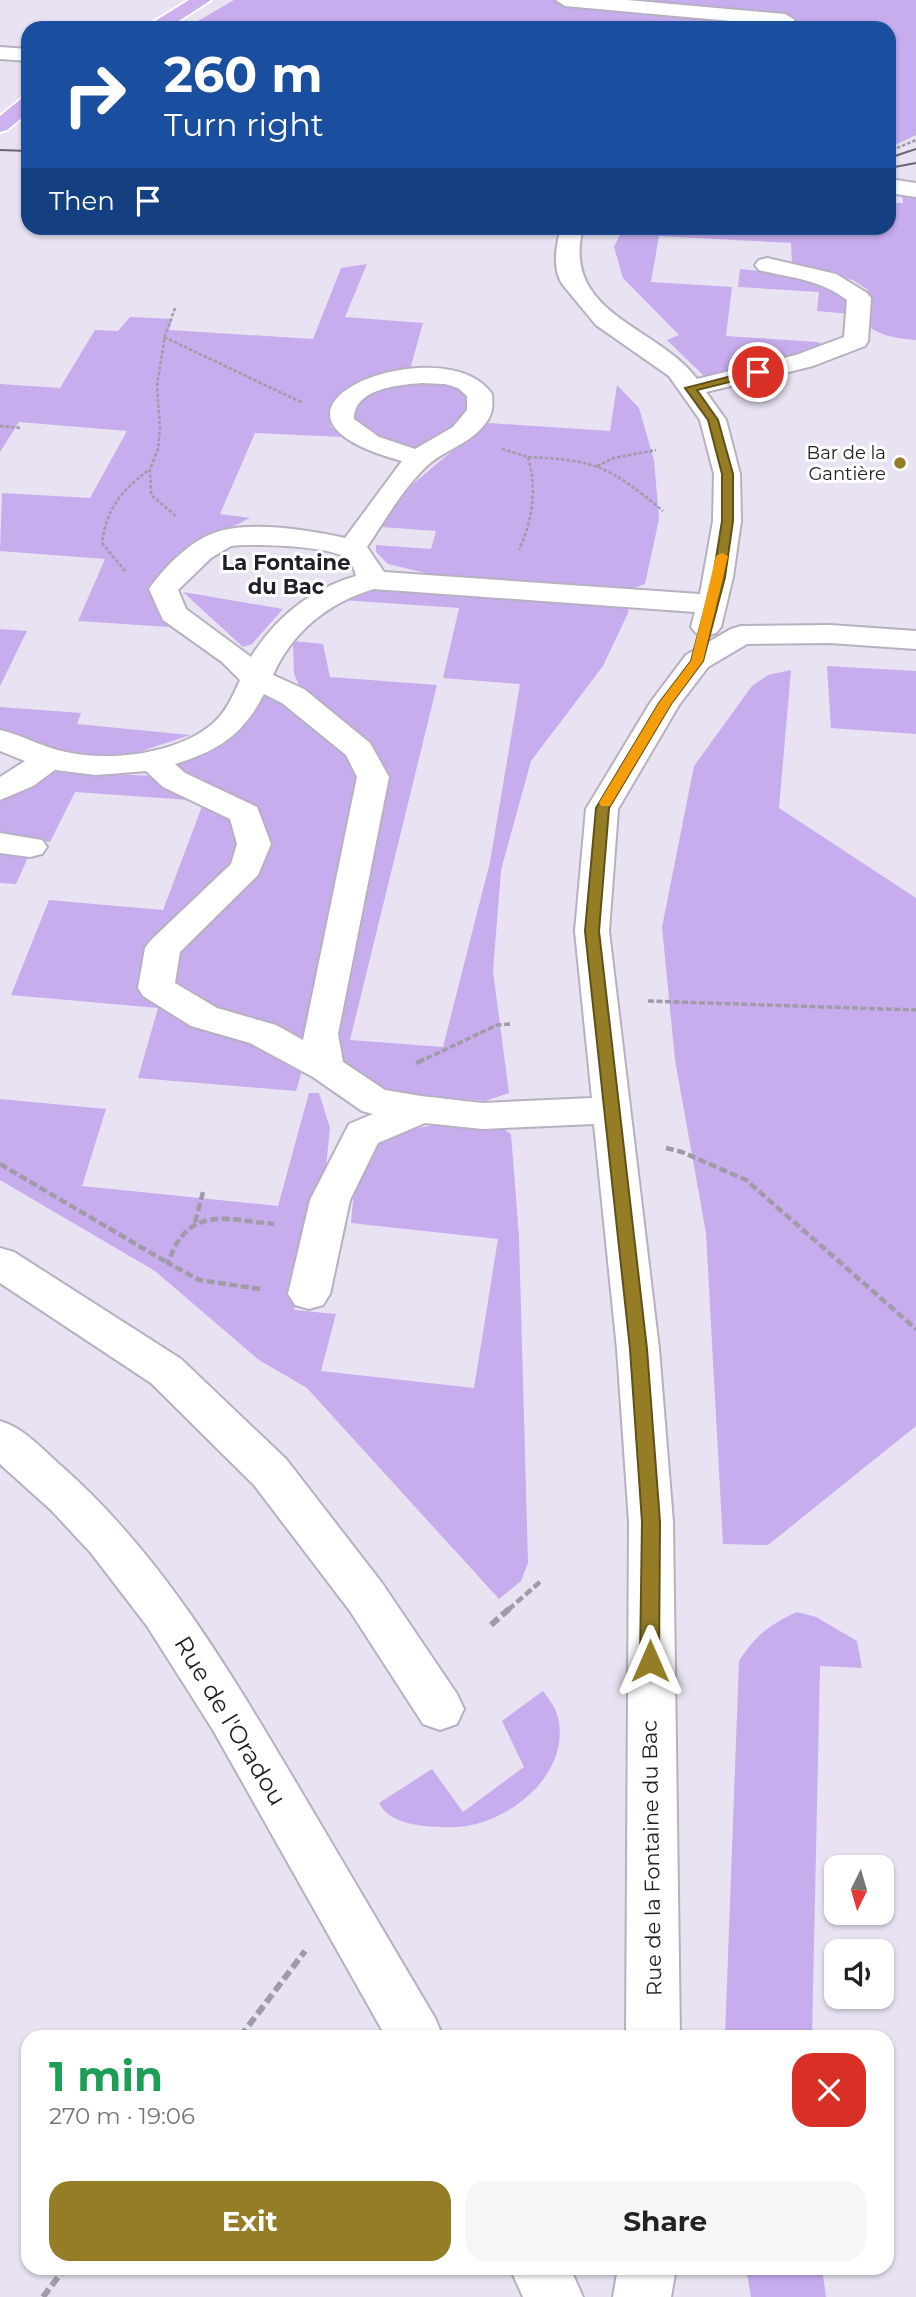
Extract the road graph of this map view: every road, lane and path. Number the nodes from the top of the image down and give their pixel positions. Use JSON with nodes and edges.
{"nodes":[{"id":1,"x":202,"y":0,"type":"edge"},
{"id":2,"x":565,"y":0,"type":"edge"},
{"id":3,"x":785,"y":20,"type":"dead end"},
{"id":4,"x":166,"y":21,"type":"edge"},
{"id":5,"x":0,"y":53,"type":"edge"},
{"id":6,"x":21,"y":54,"type":"edge"},
{"id":7,"x":21,"y":109,"type":"edge"},
{"id":8,"x":0,"y":126,"type":"edge"},
{"id":9,"x":916,"y":140,"type":"edge"},
{"id":10,"x":896,"y":148,"type":"edge"},
{"id":11,"x":896,"y":187,"type":"edge"},
{"id":12,"x":916,"y":190,"type":"edge"},
{"id":13,"x":568,"y":235,"type":"edge"},
{"id":14,"x":768,"y":265,"type":"dead end"},
{"id":15,"x":175,"y":308,"type":"dead end"},
{"id":16,"x":164,"y":337,"type":"junction"},
{"id":17,"x":691,"y":388,"type":"junction"},
{"id":18,"x":340,"y":417,"type":"junction"},
{"id":19,"x":0,"y":426,"type":"edge"},
{"id":20,"x":22,"y":428,"type":"dead end"},
{"id":21,"x":459,"y":435,"type":"junction"},
{"id":22,"x":656,"y":450,"type":"dead end"},
{"id":23,"x":528,"y":457,"type":"junction"},
{"id":24,"x":420,"y":458,"type":"junction"},
{"id":25,"x":597,"y":467,"type":"junction"},
{"id":26,"x":150,"y":469,"type":"junction"},
{"id":27,"x":663,"y":511,"type":"dead end"},
{"id":28,"x":225,"y":538,"type":"junction"},
{"id":29,"x":351,"y":549,"type":"junction"},
{"id":30,"x":372,"y":580,"type":"junction"},
{"id":31,"x":499,"y":588,"type":"junction"},
{"id":32,"x":168,"y":602,"type":"junction"},
{"id":33,"x":712,"y":604,"type":"junction"},
{"id":34,"x":916,"y":640,"type":"edge"},
{"id":35,"x":697,"y":661,"type":"junction"},
{"id":36,"x":256,"y":679,"type":"junction"},
{"id":37,"x":0,"y":739,"type":"edge"},
{"id":38,"x":50,"y":758,"type":"junction"},
{"id":39,"x":152,"y":760,"type":"junction"},
{"id":40,"x":0,"y":790,"type":"edge"},
{"id":41,"x":600,"y":999,"type":"junction"},
{"id":42,"x":916,"y":1010,"type":"edge"},
{"id":43,"x":510,"y":1024,"type":"dead end"},
{"id":44,"x":337,"y":1076,"type":"junction"},
{"id":45,"x":421,"y":1109,"type":"junction"},
{"id":46,"x":613,"y":1123,"type":"junction"},
{"id":47,"x":0,"y":1164,"type":"edge"},
{"id":48,"x":203,"y":1192,"type":"dead end"},
{"id":49,"x":195,"y":1222,"type":"junction"},
{"id":50,"x":271,"y":1224,"type":"dead end"},
{"id":51,"x":0,"y":1263,"type":"edge"},
{"id":52,"x":168,"y":1263,"type":"junction"},
{"id":53,"x":257,"y":1289,"type":"dead end"},
{"id":54,"x":309,"y":1294,"type":"dead end"},
{"id":55,"x":916,"y":1329,"type":"edge"},
{"id":56,"x":0,"y":1438,"type":"edge"},
{"id":57,"x":541,"y":1581,"type":"dead end"},
{"id":58,"x":491,"y":1625,"type":"dead end"},
{"id":59,"x":440,"y":1709,"type":"dead end"},
{"id":60,"x":338,"y":1906,"type":"junction"},
{"id":61,"x":245,"y":2030,"type":"edge"},
{"id":62,"x":412,"y":2030,"type":"edge"},
{"id":63,"x":653,"y":2030,"type":"edge"},
{"id":64,"x":60,"y":2275,"type":"edge"},
{"id":65,"x":543,"y":2275,"type":"edge"},
{"id":66,"x":646,"y":2275,"type":"edge"},
{"id":67,"x":43,"y":2297,"type":"edge"},
{"id":68,"x":554,"y":2297,"type":"edge"},
{"id":69,"x":642,"y":2297,"type":"edge"}],
"edges":[{"from":1,"to":4,"type":"main road"},
{"from":2,"to":3,"type":"street"},
{"from":5,"to":6,"type":"street"},
{"from":7,"to":8,"type":"main road"},
{"from":9,"to":10,"type":"path"},
{"from":11,"to":12,"type":"street"},
{"from":13,"to":17,"type":"street","name":"Rue de la Fontaine du Bac"},
{"from":14,"to":17,"type":"street"},
{"from":15,"to":16,"type":"path"},
{"from":16,"to":18,"type":"path"},
{"from":16,"to":26,"type":"path"},
{"from":17,"to":33,"type":"street","name":"Rue de la Fontaine du Bac"},
{"from":18,"to":21,"type":"street"},
{"from":18,"to":24,"type":"street"},
{"from":19,"to":20,"type":"path"},
{"from":21,"to":23,"type":"path"},
{"from":21,"to":24,"type":"street"},
{"from":22,"to":25,"type":"path"},
{"from":23,"to":25,"type":"path"},
{"from":23,"to":31,"type":"path"},
{"from":24,"to":29,"type":"street"},
{"from":25,"to":27,"type":"path"},
{"from":26,"to":28,"type":"path"},
{"from":26,"to":32,"type":"path"},
{"from":28,"to":29,"type":"street"},
{"from":28,"to":32,"type":"street"},
{"from":29,"to":30,"type":"street"},
{"from":30,"to":31,"type":"street"},
{"from":30,"to":36,"type":"street"},
{"from":31,"to":33,"type":"street"},
{"from":32,"to":36,"type":"street"},
{"from":33,"to":35,"type":"street","name":"Rue de la Fontaine du Bac"},
{"from":34,"to":35,"type":"street","name":"Rue de la Fontaine du Bac"},
{"from":35,"to":41,"type":"street","name":"Rue de la Fontaine du Bac"},
{"from":36,"to":39,"type":"street"},
{"from":36,"to":44,"type":"street"},
{"from":37,"to":38,"type":"street"},
{"from":38,"to":39,"type":"street"},
{"from":38,"to":40,"type":"street"},
{"from":39,"to":44,"type":"street"},
{"from":41,"to":42,"type":"path"},
{"from":41,"to":46,"type":"street","name":"Rue de la Fontaine du Bac"},
{"from":43,"to":44,"type":"path"},
{"from":44,"to":45,"type":"street"},
{"from":45,"to":46,"type":"street"},
{"from":45,"to":54,"type":"street"},
{"from":46,"to":55,"type":"path"},
{"from":46,"to":63,"type":"street","name":"Rue de la Fontaine du Bac"},
{"from":47,"to":52,"type":"path"},
{"from":48,"to":49,"type":"path"},
{"from":49,"to":50,"type":"path"},
{"from":49,"to":52,"type":"path"},
{"from":51,"to":59,"type":"street"},
{"from":52,"to":53,"type":"path"},
{"from":56,"to":60,"type":"street","name":"Rue de l'Oradou"},
{"from":57,"to":58,"type":"path"},
{"from":60,"to":61,"type":"path"},
{"from":60,"to":62,"type":"street","name":"Rue de l'Oradou"},
{"from":64,"to":67,"type":"path"},
{"from":65,"to":68,"type":"street"},
{"from":66,"to":69,"type":"street"}]}
